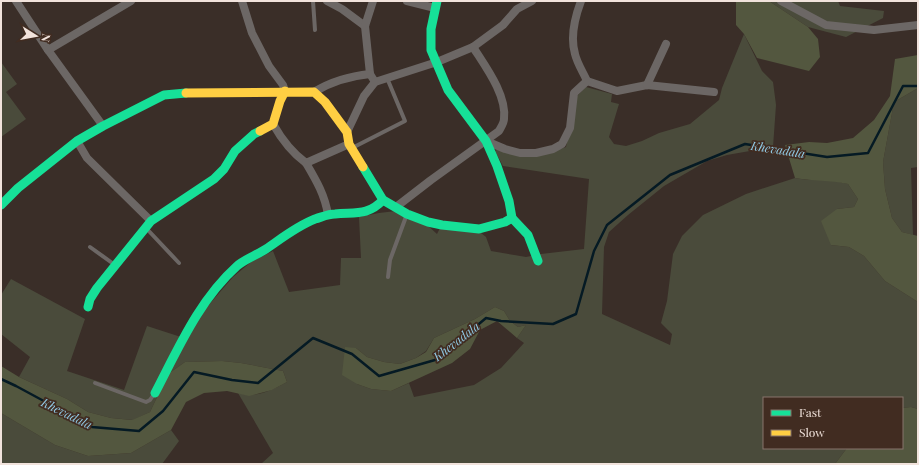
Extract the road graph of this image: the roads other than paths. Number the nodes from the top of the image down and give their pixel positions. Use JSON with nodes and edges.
{"nodes":[{"id":1,"x":16,"y":1,"type":"edge"},
{"id":2,"x":131,"y":1,"type":"edge"},
{"id":3,"x":242,"y":1,"type":"edge"},
{"id":4,"x":313,"y":1,"type":"edge"},
{"id":5,"x":327,"y":1,"type":"edge"},
{"id":6,"x":373,"y":1,"type":"edge"},
{"id":7,"x":407,"y":1,"type":"edge"},
{"id":8,"x":532,"y":1,"type":"edge"},
{"id":9,"x":582,"y":1,"type":"edge"},
{"id":10,"x":782,"y":1,"type":"edge"},
{"id":11,"x":436,"y":5,"type":"edge"},
{"id":12,"x":918,"y":25,"type":"edge"},
{"id":13,"x":365,"y":26,"type":"junction"},
{"id":14,"x":315,"y":30,"type":"dead end"},
{"id":15,"x":666,"y":44,"type":"dead end"},
{"id":16,"x":473,"y":47,"type":"junction"},
{"id":17,"x":48,"y":50,"type":"junction"},
{"id":18,"x":437,"y":62,"type":"junction"},
{"id":19,"x":370,"y":74,"type":"junction"},
{"id":20,"x":387,"y":78,"type":"junction"},
{"id":21,"x":587,"y":81,"type":"junction"},
{"id":22,"x":375,"y":82,"type":"junction"},
{"id":23,"x":648,"y":85,"type":"junction"},
{"id":24,"x":285,"y":91,"type":"junction"},
{"id":25,"x":314,"y":92,"type":"junction"},
{"id":26,"x":714,"y":92,"type":"dead end"},
{"id":27,"x":273,"y":124,"type":"junction"},
{"id":28,"x":103,"y":126,"type":"junction"},
{"id":29,"x":347,"y":132,"type":"junction"},
{"id":30,"x":486,"y":140,"type":"junction"},
{"id":31,"x":76,"y":141,"type":"junction"},
{"id":32,"x":350,"y":146,"type":"junction"},
{"id":33,"x":306,"y":163,"type":"junction"},
{"id":34,"x":383,"y":200,"type":"junction"},
{"id":35,"x":1,"y":205,"type":"edge"},
{"id":36,"x":396,"y":207,"type":"junction"},
{"id":37,"x":408,"y":214,"type":"junction"},
{"id":38,"x":328,"y":215,"type":"junction"},
{"id":39,"x":512,"y":218,"type":"junction"},
{"id":40,"x":148,"y":225,"type":"junction"},
{"id":41,"x":90,"y":247,"type":"dead end"},
{"id":42,"x":538,"y":261,"type":"dead end"},
{"id":43,"x":179,"y":263,"type":"dead end"},
{"id":44,"x":116,"y":265,"type":"junction"},
{"id":45,"x":388,"y":277,"type":"dead end"},
{"id":46,"x":88,"y":307,"type":"dead end"},
{"id":47,"x":95,"y":383,"type":"dead end"},
{"id":48,"x":155,"y":393,"type":"joint"}],
"edges":[{"from":1,"to":17,"type":"street"},
{"from":2,"to":17,"type":"street"},
{"from":3,"to":24,"type":"street"},
{"from":4,"to":14,"type":"lane"},
{"from":5,"to":13,"type":"street"},
{"from":6,"to":13,"type":"street"},
{"from":7,"to":11,"type":"street"},
{"from":8,"to":16,"type":"street"},
{"from":9,"to":21,"type":"street"},
{"from":10,"to":12,"type":"street"},
{"from":11,"to":18,"type":"street"},
{"from":13,"to":19,"type":"street"},
{"from":15,"to":23,"type":"street"},
{"from":16,"to":18,"type":"street"},
{"from":16,"to":30,"type":"street"},
{"from":17,"to":28,"type":"street"},
{"from":18,"to":20,"type":"street"},
{"from":18,"to":30,"type":"street"},
{"from":19,"to":22,"type":"street"},
{"from":19,"to":25,"type":"street"},
{"from":20,"to":22,"type":"street"},
{"from":20,"to":32,"type":"lane"},
{"from":21,"to":23,"type":"street"},
{"from":21,"to":30,"type":"street"},
{"from":22,"to":29,"type":"street"},
{"from":23,"to":26,"type":"street"},
{"from":24,"to":25,"type":"street"},
{"from":24,"to":27,"type":"street"},
{"from":24,"to":28,"type":"street"},
{"from":25,"to":29,"type":"street"},
{"from":27,"to":33,"type":"street"},
{"from":27,"to":40,"type":"street"},
{"from":28,"to":31,"type":"street"},
{"from":29,"to":32,"type":"street"},
{"from":30,"to":36,"type":"street"},
{"from":30,"to":39,"type":"street"},
{"from":31,"to":35,"type":"street"},
{"from":31,"to":40,"type":"street"},
{"from":32,"to":33,"type":"street"},
{"from":32,"to":34,"type":"street"},
{"from":33,"to":38,"type":"street"},
{"from":34,"to":36,"type":"street"},
{"from":34,"to":38,"type":"street"},
{"from":36,"to":37,"type":"street"},
{"from":37,"to":39,"type":"street"},
{"from":37,"to":45,"type":"lane"},
{"from":38,"to":48,"type":"street"},
{"from":39,"to":42,"type":"street"},
{"from":40,"to":43,"type":"lane"},
{"from":40,"to":44,"type":"street"},
{"from":41,"to":44,"type":"lane"},
{"from":44,"to":46,"type":"street"},
{"from":47,"to":48,"type":"lane"}]}
